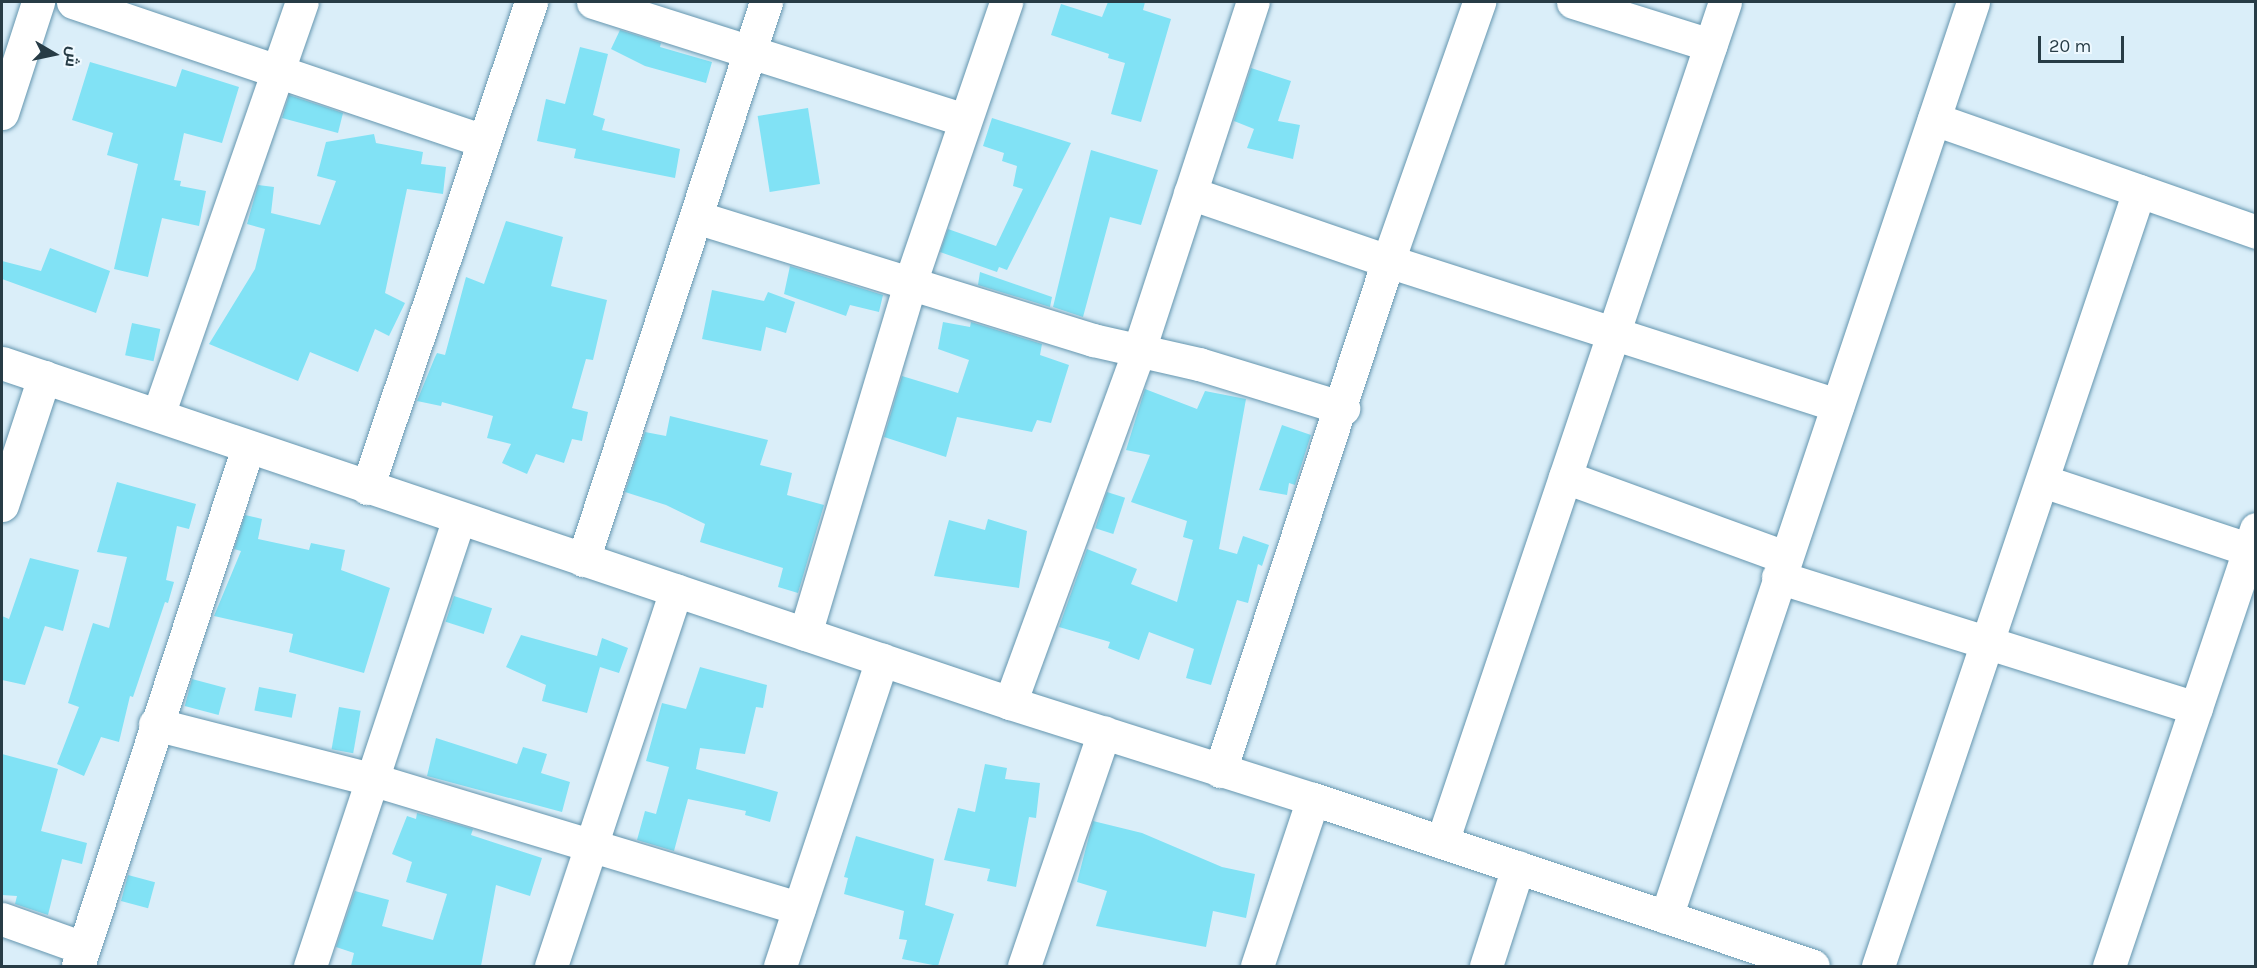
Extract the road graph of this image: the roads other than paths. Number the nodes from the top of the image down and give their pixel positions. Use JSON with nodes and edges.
{"nodes":[{"id":1,"x":38,"y":2,"type":"edge"},
{"id":2,"x":73,"y":2,"type":"edge"},
{"id":3,"x":302,"y":2,"type":"edge"},
{"id":4,"x":531,"y":2,"type":"edge"},
{"id":5,"x":593,"y":2,"type":"edge"},
{"id":6,"x":766,"y":2,"type":"edge"},
{"id":7,"x":1006,"y":2,"type":"edge"},
{"id":8,"x":1253,"y":2,"type":"edge"},
{"id":9,"x":1479,"y":2,"type":"edge"},
{"id":10,"x":1573,"y":2,"type":"edge"},
{"id":11,"x":1725,"y":2,"type":"edge"},
{"id":12,"x":1973,"y":2,"type":"edge"},
{"id":13,"x":1710,"y":45,"type":"junction"},
{"id":14,"x":750,"y":53,"type":"junction"},
{"id":15,"x":276,"y":70,"type":"junction"},
{"id":16,"x":2,"y":113,"type":"edge"},
{"id":17,"x":1934,"y":119,"type":"junction"},
{"id":18,"x":965,"y":120,"type":"junction"},
{"id":19,"x":484,"y":141,"type":"junction"},
{"id":20,"x":2139,"y":191,"type":"junction"},
{"id":21,"x":1190,"y":193,"type":"junction"},
{"id":22,"x":696,"y":217,"type":"junction"},
{"id":23,"x":2256,"y":232,"type":"edge"},
{"id":24,"x":1388,"y":261,"type":"junction"},
{"id":25,"x":910,"y":283,"type":"junction"},
{"id":26,"x":1613,"y":334,"type":"junction"},
{"id":27,"x":1139,"y":350,"type":"junction"},
{"id":28,"x":2,"y":363,"type":"edge"},
{"id":29,"x":44,"y":377,"type":"junction"},
{"id":30,"x":1837,"y":405,"type":"junction"},
{"id":31,"x":1343,"y":408,"type":"junction"},
{"id":32,"x":158,"y":415,"type":"junction"},
{"id":33,"x":248,"y":447,"type":"junction"},
{"id":34,"x":1565,"y":477,"type":"junction"},
{"id":35,"x":2043,"y":481,"type":"junction"},
{"id":36,"x":367,"y":488,"type":"junction"},
{"id":37,"x":2,"y":505,"type":"edge"},
{"id":38,"x":459,"y":518,"type":"junction"},
{"id":39,"x":2253,"y":543,"type":"edge"},
{"id":40,"x":583,"y":560,"type":"junction"},
{"id":41,"x":1782,"y":567,"type":"junction"},
{"id":42,"x":676,"y":590,"type":"junction"},
{"id":43,"x":805,"y":634,"type":"junction"},
{"id":44,"x":1989,"y":643,"type":"junction"},
{"id":45,"x":882,"y":660,"type":"junction"},
{"id":46,"x":1010,"y":704,"type":"junction"},
{"id":47,"x":2196,"y":708,"type":"junction"},
{"id":48,"x":156,"y":724,"type":"junction"},
{"id":49,"x":1104,"y":732,"type":"junction"},
{"id":50,"x":1220,"y":771,"type":"junction"},
{"id":51,"x":371,"y":779,"type":"junction"},
{"id":52,"x":1313,"y":799,"type":"junction"},
{"id":53,"x":1442,"y":842,"type":"junction"},
{"id":54,"x":592,"y":843,"type":"junction"},
{"id":55,"x":1518,"y":867,"type":"junction"},
{"id":56,"x":799,"y":908,"type":"junction"},
{"id":57,"x":1666,"y":917,"type":"junction"},
{"id":58,"x":2,"y":919,"type":"edge"},
{"id":59,"x":1739,"y":955,"type":"edge"},
{"id":60,"x":80,"y":957,"type":"edge"},
{"id":61,"x":310,"y":966,"type":"edge"},
{"id":62,"x":551,"y":966,"type":"edge"},
{"id":63,"x":780,"y":966,"type":"edge"},
{"id":64,"x":1024,"y":966,"type":"edge"},
{"id":65,"x":1257,"y":966,"type":"edge"},
{"id":66,"x":1486,"y":966,"type":"edge"},
{"id":67,"x":1813,"y":966,"type":"edge"},
{"id":68,"x":1878,"y":966,"type":"edge"},
{"id":69,"x":2109,"y":966,"type":"edge"}],
"edges":[{"from":1,"to":16,"type":"street"},
{"from":2,"to":15,"type":"street"},
{"from":3,"to":15,"type":"street"},
{"from":4,"to":19,"type":"street"},
{"from":5,"to":14,"type":"street"},
{"from":6,"to":14,"type":"street"},
{"from":7,"to":18,"type":"street"},
{"from":8,"to":21,"type":"street"},
{"from":9,"to":24,"type":"street"},
{"from":10,"to":13,"type":"street"},
{"from":11,"to":13,"type":"street"},
{"from":12,"to":17,"type":"street"},
{"from":13,"to":26,"type":"street"},
{"from":14,"to":18,"type":"street"},
{"from":14,"to":22,"type":"street"},
{"from":15,"to":19,"type":"street"},
{"from":15,"to":32,"type":"street"},
{"from":17,"to":20,"type":"street"},
{"from":17,"to":30,"type":"street"},
{"from":18,"to":25,"type":"street"},
{"from":19,"to":36,"type":"street"},
{"from":20,"to":23,"type":"street"},
{"from":20,"to":35,"type":"street"},
{"from":21,"to":24,"type":"street"},
{"from":21,"to":27,"type":"street"},
{"from":22,"to":25,"type":"street"},
{"from":22,"to":40,"type":"street"},
{"from":24,"to":26,"type":"street"},
{"from":24,"to":31,"type":"street"},
{"from":25,"to":27,"type":"street"},
{"from":25,"to":43,"type":"street"},
{"from":26,"to":30,"type":"street"},
{"from":26,"to":34,"type":"street"},
{"from":27,"to":31,"type":"street"},
{"from":27,"to":46,"type":"street"},
{"from":28,"to":29,"type":"street"},
{"from":29,"to":32,"type":"street"},
{"from":29,"to":37,"type":"street"},
{"from":30,"to":41,"type":"street"},
{"from":31,"to":50,"type":"street"},
{"from":32,"to":33,"type":"street"},
{"from":33,"to":36,"type":"street"},
{"from":33,"to":48,"type":"street"},
{"from":34,"to":41,"type":"street"},
{"from":34,"to":53,"type":"street"},
{"from":35,"to":39,"type":"street"},
{"from":35,"to":44,"type":"street"},
{"from":36,"to":38,"type":"street"},
{"from":38,"to":40,"type":"street"},
{"from":38,"to":51,"type":"street"},
{"from":39,"to":47,"type":"street"},
{"from":40,"to":42,"type":"street"},
{"from":41,"to":44,"type":"street"},
{"from":41,"to":57,"type":"street"},
{"from":42,"to":43,"type":"street"},
{"from":42,"to":54,"type":"street"},
{"from":43,"to":45,"type":"street"},
{"from":44,"to":47,"type":"street"},
{"from":44,"to":68,"type":"street"},
{"from":45,"to":46,"type":"street"},
{"from":45,"to":56,"type":"street"},
{"from":46,"to":49,"type":"street"},
{"from":47,"to":69,"type":"street"},
{"from":48,"to":51,"type":"street"},
{"from":48,"to":60,"type":"street"},
{"from":49,"to":50,"type":"street"},
{"from":49,"to":64,"type":"street"},
{"from":50,"to":52,"type":"street"},
{"from":51,"to":54,"type":"street"},
{"from":51,"to":61,"type":"street"},
{"from":52,"to":53,"type":"street"},
{"from":52,"to":65,"type":"street"},
{"from":53,"to":55,"type":"street"},
{"from":54,"to":56,"type":"street"},
{"from":54,"to":62,"type":"street"},
{"from":55,"to":57,"type":"street"},
{"from":55,"to":66,"type":"street"},
{"from":56,"to":63,"type":"street"},
{"from":57,"to":59,"type":"street"},
{"from":58,"to":60,"type":"street"},
{"from":59,"to":67,"type":"street"}]}
